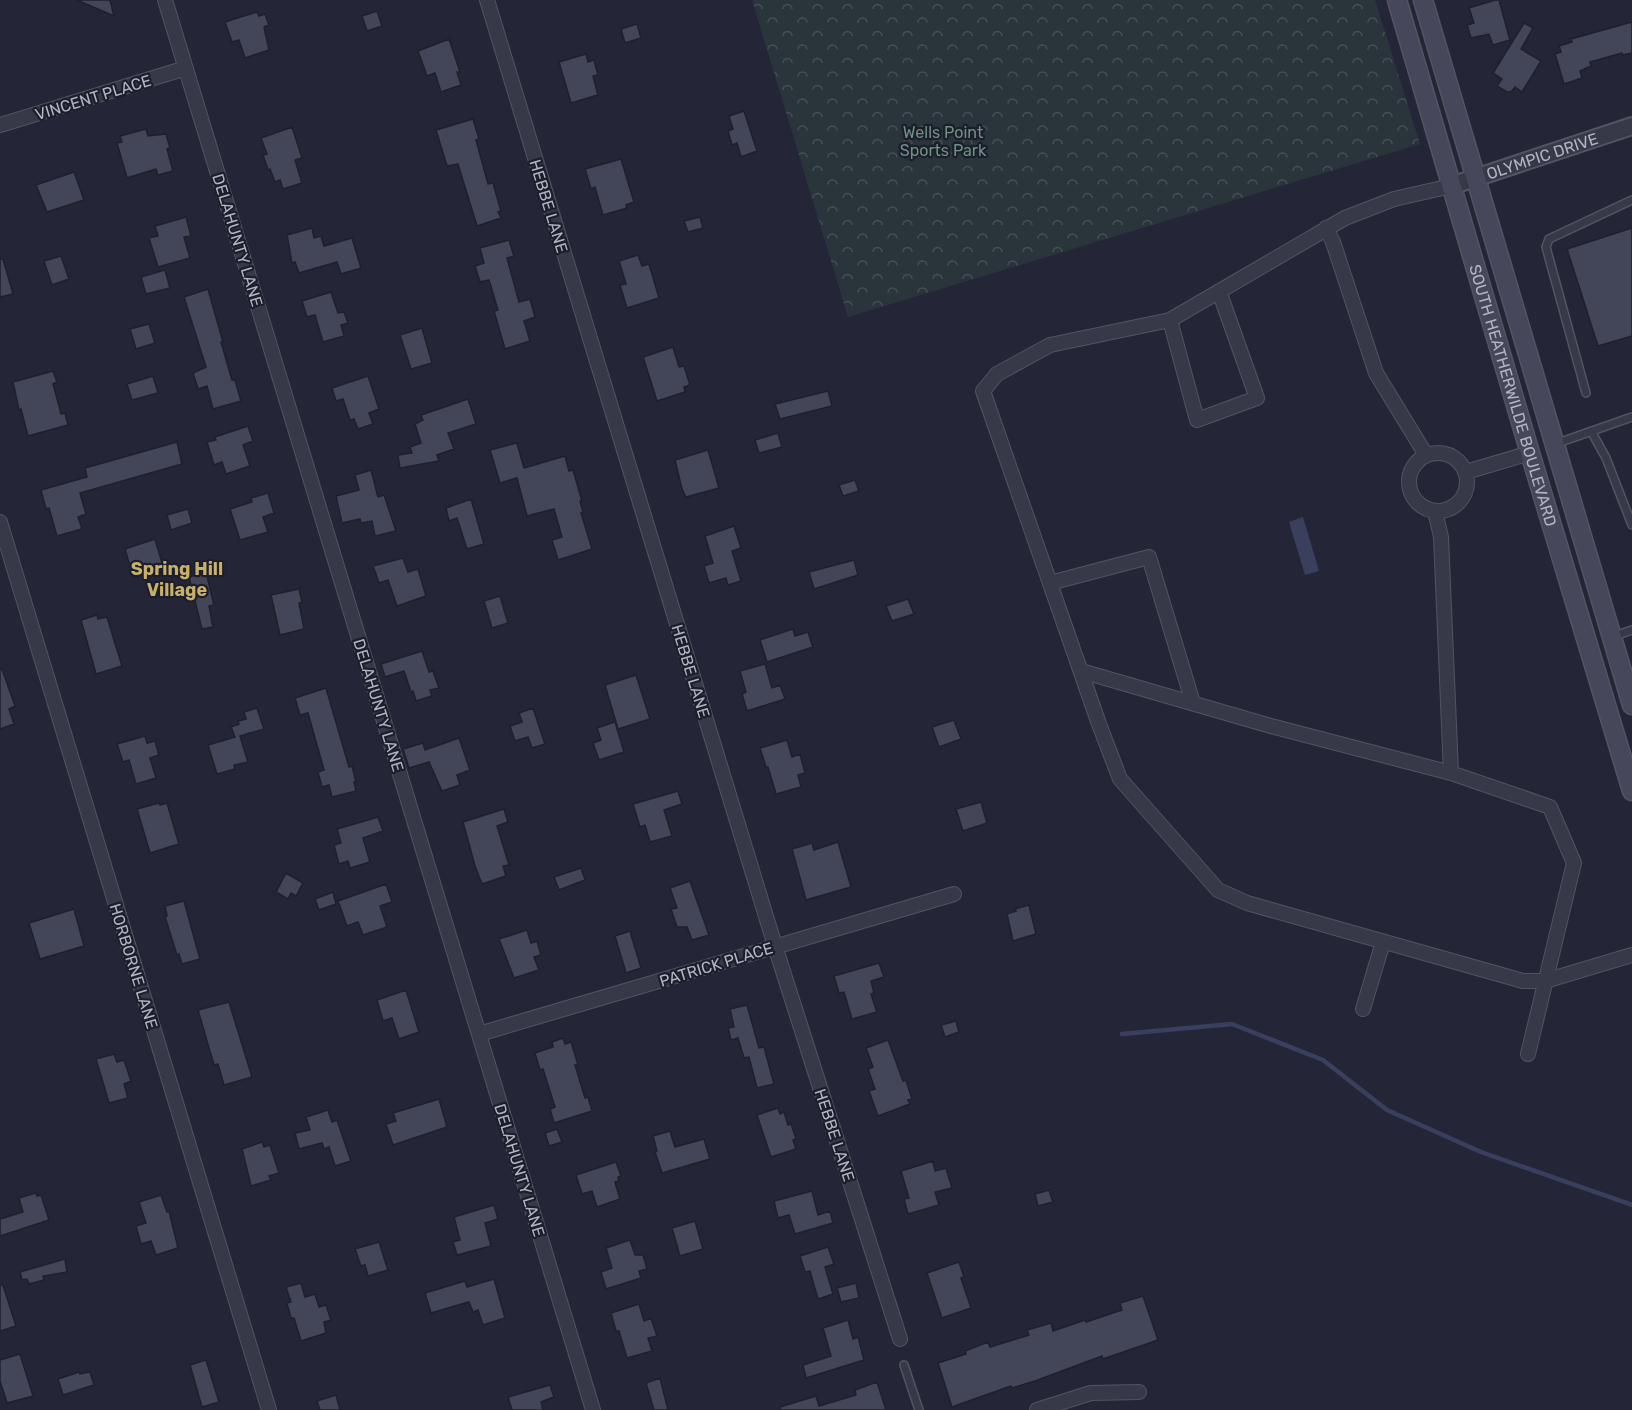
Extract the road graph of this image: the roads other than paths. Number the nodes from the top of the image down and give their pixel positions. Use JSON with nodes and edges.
{"nodes":[{"id":1,"x":165,"y":0,"type":"edge"},
{"id":2,"x":487,"y":0,"type":"edge"},
{"id":3,"x":1397,"y":0,"type":"edge"},
{"id":4,"x":1423,"y":0,"type":"edge"},
{"id":5,"x":186,"y":68,"type":"junction"},
{"id":6,"x":0,"y":125,"type":"edge"},
{"id":7,"x":1632,"y":126,"type":"edge"},
{"id":8,"x":1476,"y":180,"type":"junction"},
{"id":9,"x":1451,"y":186,"type":"junction"},
{"id":10,"x":1632,"y":200,"type":"edge"},
{"id":11,"x":1326,"y":228,"type":"junction"},
{"id":12,"x":1219,"y":291,"type":"junction"},
{"id":13,"x":1170,"y":320,"type":"junction"},
{"id":14,"x":1586,"y":393,"type":"dead end"},
{"id":15,"x":1632,"y":417,"type":"edge"},
{"id":16,"x":1591,"y":430,"type":"junction"},
{"id":17,"x":1554,"y":444,"type":"junction"},
{"id":18,"x":1530,"y":453,"type":"junction"},
{"id":19,"x":1426,"y":455,"type":"junction"},
{"id":20,"x":1466,"y":472,"type":"junction"},
{"id":21,"x":1435,"y":511,"type":"junction"},
{"id":22,"x":1631,"y":516,"type":"edge"},
{"id":23,"x":0,"y":522,"type":"edge"},
{"id":24,"x":1632,"y":525,"type":"edge"},
{"id":25,"x":1050,"y":583,"type":"junction"},
{"id":26,"x":1632,"y":630,"type":"edge"},
{"id":27,"x":1611,"y":637,"type":"junction"},
{"id":28,"x":1081,"y":671,"type":"junction"},
{"id":29,"x":1193,"y":703,"type":"junction"},
{"id":30,"x":1632,"y":705,"type":"edge"},
{"id":31,"x":1452,"y":773,"type":"junction"},
{"id":32,"x":1632,"y":791,"type":"edge"},
{"id":33,"x":954,"y":894,"type":"dead end"},
{"id":34,"x":1383,"y":942,"type":"junction"},
{"id":35,"x":775,"y":946,"type":"junction"},
{"id":36,"x":1632,"y":955,"type":"edge"},
{"id":37,"x":1545,"y":981,"type":"junction"},
{"id":38,"x":1363,"y":1009,"type":"dead end"},
{"id":39,"x":479,"y":1034,"type":"junction"},
{"id":40,"x":1528,"y":1054,"type":"dead end"},
{"id":41,"x":900,"y":1339,"type":"dead end"},
{"id":42,"x":904,"y":1365,"type":"dead end"},
{"id":43,"x":1139,"y":1392,"type":"dead end"},
{"id":44,"x":269,"y":1410,"type":"edge"},
{"id":45,"x":593,"y":1410,"type":"edge"},
{"id":46,"x":919,"y":1410,"type":"edge"},
{"id":47,"x":1037,"y":1410,"type":"edge"}],
"edges":[{"from":1,"to":5,"type":"street","name":"DELAHUNTY LANE"},
{"from":2,"to":35,"type":"street","name":"HEBBE LANE"},
{"from":3,"to":9,"type":"main road","name":"SOUTH HEATHERWILDE BOULEVARD"},
{"from":4,"to":8,"type":"main road","name":"SOUTH HEATHERWILDE BOULEVARD"},
{"from":5,"to":6,"type":"street","name":"VINCENT PLACE"},
{"from":5,"to":39,"type":"street","name":"DELAHUNTY LANE"},
{"from":7,"to":8,"type":"street","name":"OLYMPIC DRIVE"},
{"from":8,"to":9,"type":"street","name":"OLYMPIC DRIVE"},
{"from":8,"to":17,"type":"main road","name":"SOUTH HEATHERWILDE BOULEVARD"},
{"from":9,"to":11,"type":"street"},
{"from":9,"to":18,"type":"main road","name":"SOUTH HEATHERWILDE BOULEVARD"},
{"from":10,"to":14,"type":"lane"},
{"from":11,"to":12,"type":"street"},
{"from":11,"to":19,"type":"street"},
{"from":12,"to":13,"type":"street"},
{"from":12,"to":13,"type":"street"},
{"from":13,"to":25,"type":"street"},
{"from":15,"to":16,"type":"lane"},
{"from":16,"to":17,"type":"lane"},
{"from":16,"to":22,"type":"lane"},
{"from":17,"to":18,"type":"main road"},
{"from":17,"to":27,"type":"main road","name":"SOUTH HEATHERWILDE BOULEVARD"},
{"from":18,"to":20,"type":"street"},
{"from":18,"to":32,"type":"main road","name":"SOUTH HEATHERWILDE BOULEVARD"},
{"from":19,"to":20,"type":"street"},
{"from":19,"to":21,"type":"street"},
{"from":20,"to":21,"type":"street"},
{"from":21,"to":31,"type":"street"},
{"from":22,"to":24,"type":"lane"},
{"from":23,"to":44,"type":"street","name":"HORBORNE LANE"},
{"from":25,"to":28,"type":"street"},
{"from":25,"to":29,"type":"street"},
{"from":26,"to":27,"type":"lane"},
{"from":27,"to":30,"type":"main road","name":"SOUTH HEATHERWILDE BOULEVARD"},
{"from":28,"to":29,"type":"street"},
{"from":28,"to":34,"type":"street"},
{"from":29,"to":31,"type":"street"},
{"from":31,"to":37,"type":"street"},
{"from":33,"to":35,"type":"street","name":"PATRICK PLACE"},
{"from":34,"to":37,"type":"street"},
{"from":34,"to":38,"type":"street"},
{"from":35,"to":39,"type":"street","name":"PATRICK PLACE"},
{"from":35,"to":41,"type":"street","name":"HEBBE LANE"},
{"from":36,"to":37,"type":"street"},
{"from":37,"to":40,"type":"street"},
{"from":39,"to":45,"type":"street","name":"DELAHUNTY LANE"},
{"from":42,"to":46,"type":"lane"},
{"from":43,"to":47,"type":"street"}]}
